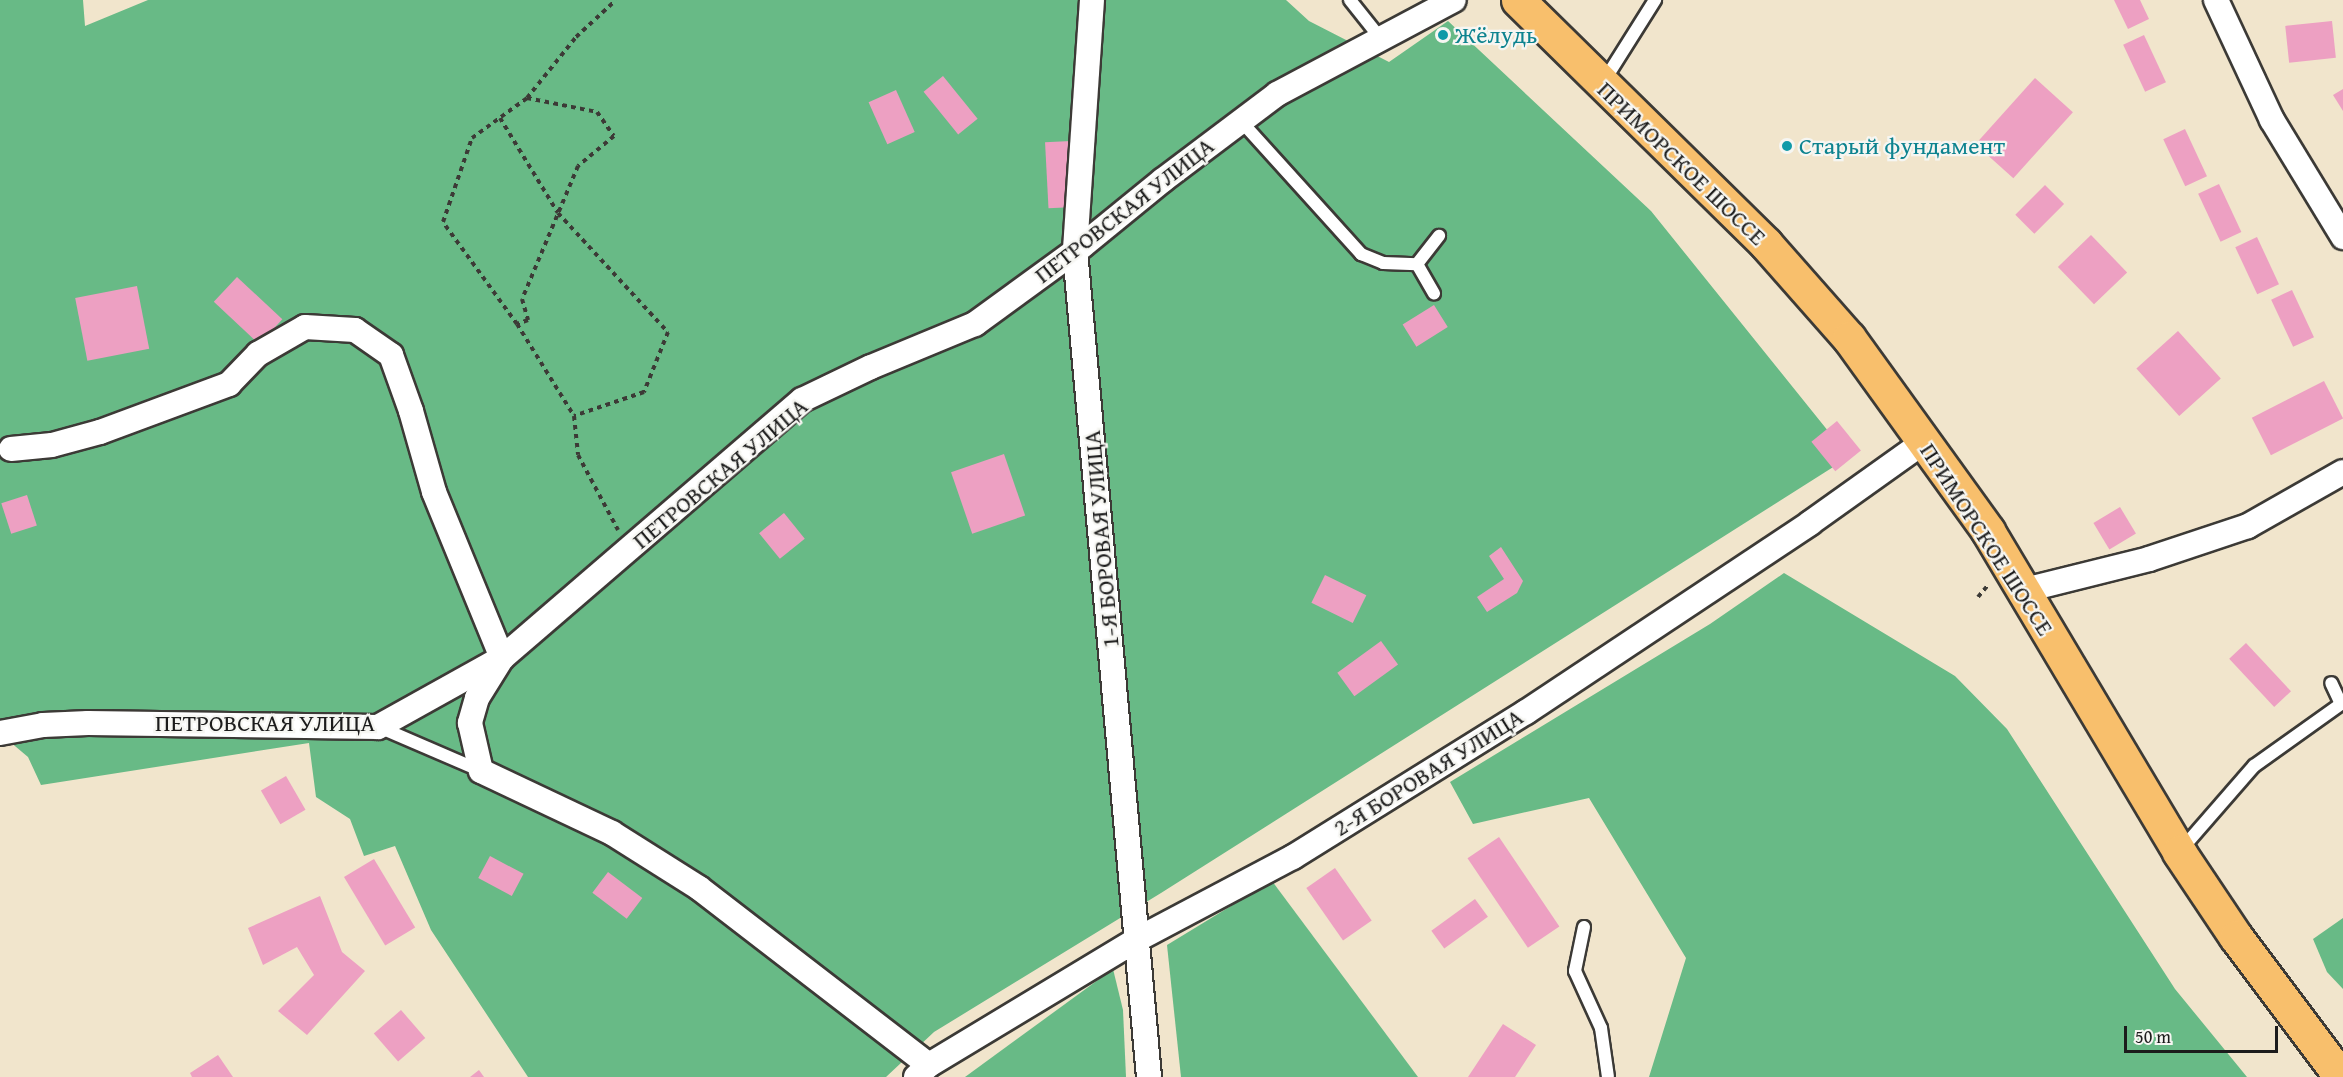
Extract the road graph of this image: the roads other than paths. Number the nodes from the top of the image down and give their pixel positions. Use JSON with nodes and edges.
{"nodes":[{"id":1,"x":1092,"y":0,"type":"edge"},
{"id":2,"x":1350,"y":0,"type":"edge"},
{"id":3,"x":1454,"y":0,"type":"edge"},
{"id":4,"x":1518,"y":0,"type":"edge"},
{"id":5,"x":1655,"y":0,"type":"edge"},
{"id":6,"x":2216,"y":0,"type":"edge"},
{"id":7,"x":1381,"y":39,"type":"junction"},
{"id":8,"x":1601,"y":84,"type":"junction"},
{"id":9,"x":1240,"y":120,"type":"junction"},
{"id":10,"x":1439,"y":237,"type":"dead end"},
{"id":11,"x":2343,"y":237,"type":"edge"},
{"id":12,"x":1075,"y":250,"type":"junction"},
{"id":13,"x":1417,"y":264,"type":"junction"},
{"id":14,"x":1434,"y":293,"type":"dead end"},
{"id":15,"x":1925,"y":441,"type":"junction"},
{"id":16,"x":10,"y":449,"type":"dead end"},
{"id":17,"x":2343,"y":472,"type":"edge"},
{"id":18,"x":2021,"y":591,"type":"junction"},
{"id":19,"x":502,"y":658,"type":"junction"},
{"id":20,"x":2331,"y":683,"type":"dead end"},
{"id":21,"x":378,"y":727,"type":"junction"},
{"id":22,"x":0,"y":733,"type":"edge"},
{"id":23,"x":481,"y":771,"type":"junction"},
{"id":24,"x":2179,"y":852,"type":"junction"},
{"id":25,"x":1584,"y":927,"type":"dead end"},
{"id":26,"x":1138,"y":939,"type":"junction"},
{"id":27,"x":923,"y":1071,"type":"edge"},
{"id":28,"x":1149,"y":1077,"type":"edge"},
{"id":29,"x":1608,"y":1077,"type":"edge"},
{"id":30,"x":2341,"y":1077,"type":"edge"}],
"edges":[{"from":1,"to":12,"type":"street","name":"1-Я БОРОВАЯ УЛИЦА"},
{"from":2,"to":7,"type":"lane"},
{"from":3,"to":7,"type":"street","name":"ПЕТРОВСКАЯ УЛИЦА"},
{"from":4,"to":8,"type":"main road","name":"ПРИМОРСКОЕ ШОССЕ"},
{"from":5,"to":8,"type":"lane"},
{"from":6,"to":11,"type":"street"},
{"from":7,"to":9,"type":"street","name":"ПЕТРОВСКАЯ УЛИЦА"},
{"from":8,"to":15,"type":"main road","name":"ПРИМОРСКОЕ ШОССЕ"},
{"from":9,"to":12,"type":"street","name":"ПЕТРОВСКАЯ УЛИЦА"},
{"from":9,"to":13,"type":"lane"},
{"from":10,"to":13,"type":"lane"},
{"from":12,"to":19,"type":"street","name":"ПЕТРОВСКАЯ УЛИЦА"},
{"from":12,"to":26,"type":"street","name":"1-Я БОРОВАЯ УЛИЦА"},
{"from":13,"to":14,"type":"lane"},
{"from":15,"to":18,"type":"main road","name":"ПРИМОРСКОЕ ШОССЕ"},
{"from":15,"to":26,"type":"street","name":"2-Я БОРОВАЯ УЛИЦА"},
{"from":16,"to":19,"type":"street"},
{"from":17,"to":18,"type":"street"},
{"from":18,"to":24,"type":"main road","name":"ПРИМОРСКОЕ ШОССЕ"},
{"from":19,"to":21,"type":"street","name":"ПЕТРОВСКАЯ УЛИЦА"},
{"from":19,"to":23,"type":"street"},
{"from":20,"to":24,"type":"lane"},
{"from":21,"to":22,"type":"street","name":"ПЕТРОВСКАЯ УЛИЦА"},
{"from":21,"to":23,"type":"lane"},
{"from":23,"to":27,"type":"street"},
{"from":24,"to":30,"type":"main road","name":"ПРИМОРСКОЕ ШОССЕ"},
{"from":25,"to":29,"type":"lane"},
{"from":26,"to":27,"type":"street","name":"2-Я БОРОВАЯ УЛИЦА"},
{"from":26,"to":28,"type":"street","name":"1-Я БОРОВАЯ УЛИЦА"}]}
